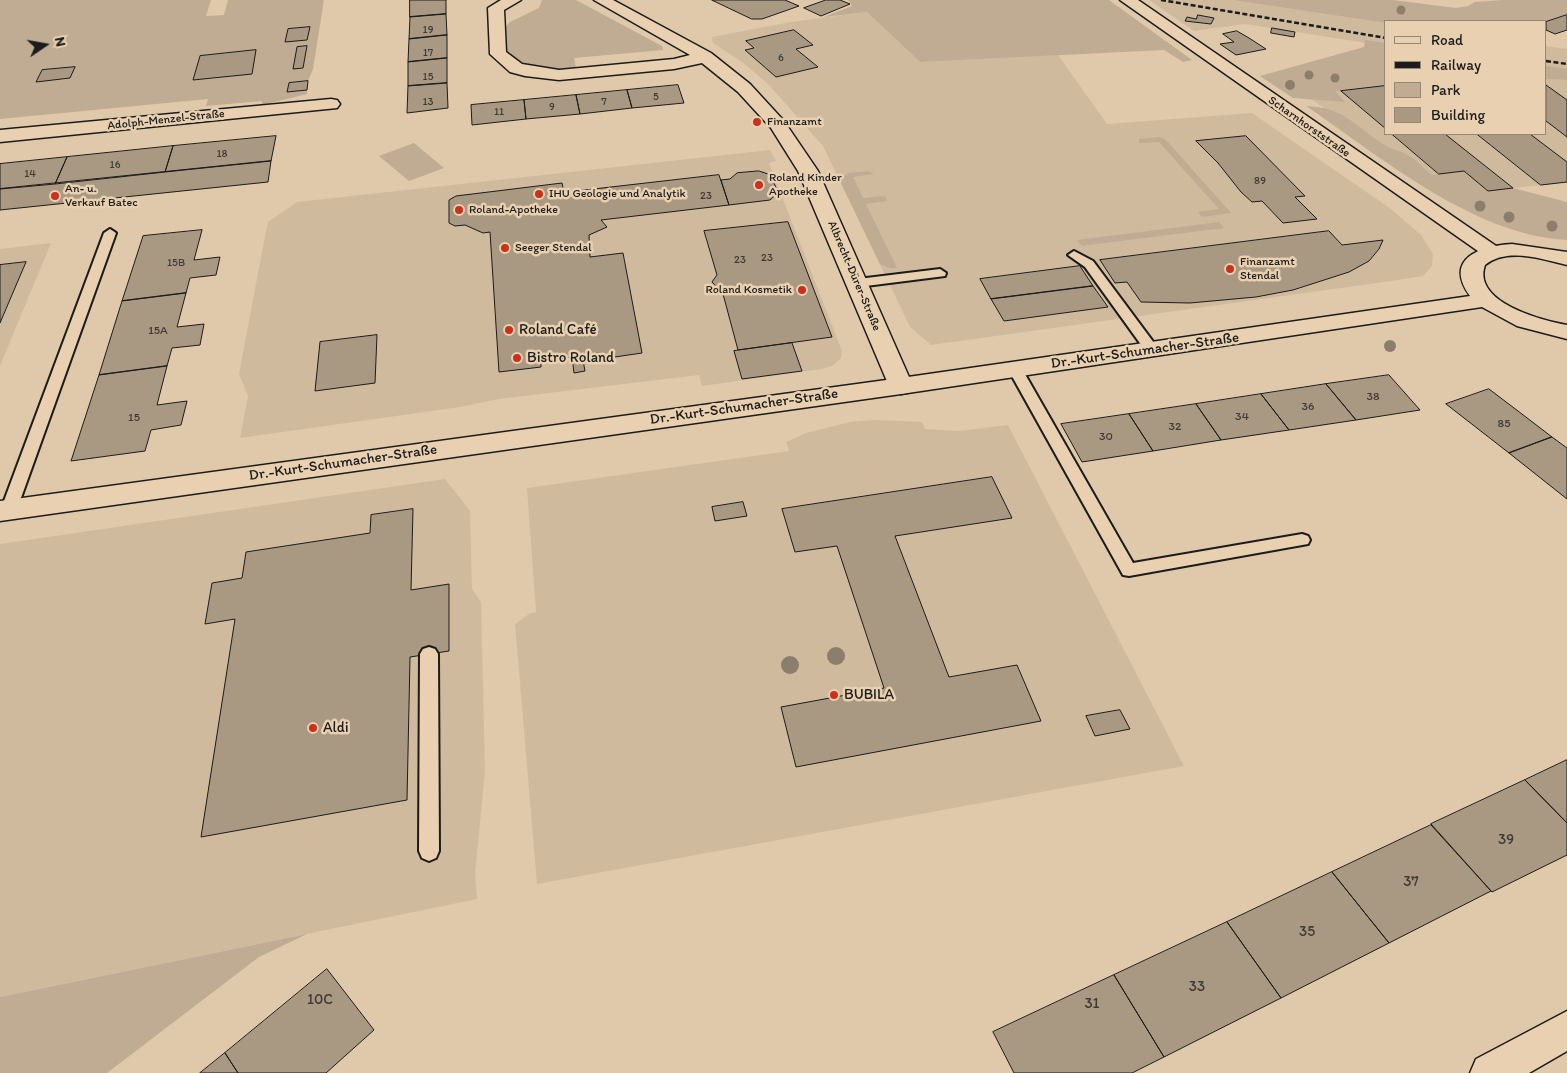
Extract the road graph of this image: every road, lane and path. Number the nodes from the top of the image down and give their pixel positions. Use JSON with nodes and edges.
{"nodes":[{"id":1,"x":513,"y":0,"type":"edge"},
{"id":2,"x":602,"y":0,"type":"edge"},
{"id":3,"x":1128,"y":0,"type":"edge"},
{"id":4,"x":705,"y":57,"type":"junction"},
{"id":5,"x":331,"y":104,"type":"dead end"},
{"id":6,"x":0,"y":136,"type":"edge"},
{"id":7,"x":110,"y":232,"type":"dead end"},
{"id":8,"x":1492,"y":252,"type":"junction"},
{"id":9,"x":1074,"y":256,"type":"dead end"},
{"id":10,"x":1567,"y":259,"type":"edge"},
{"id":11,"x":940,"y":273,"type":"dead end"},
{"id":12,"x":858,"y":283,"type":"junction"},
{"id":13,"x":1487,"y":300,"type":"junction"},
{"id":14,"x":1567,"y":332,"type":"edge"},
{"id":15,"x":1152,"y":350,"type":"junction"},
{"id":16,"x":1015,"y":369,"type":"junction"},
{"id":17,"x":901,"y":386,"type":"junction"},
{"id":18,"x":5,"y":510,"type":"edge"},
{"id":19,"x":1302,"y":540,"type":"dead end"},
{"id":20,"x":429,"y":654,"type":"dead end"},
{"id":21,"x":429,"y":851,"type":"dead end"},
{"id":22,"x":1567,"y":1030,"type":"edge"},
{"id":23,"x":1490,"y":1073,"type":"edge"}],
"edges":[{"from":1,"to":4,"type":"street"},
{"from":2,"to":4,"type":"street","name":"Albrecht-Dürer-Straße"},
{"from":3,"to":8,"type":"street","name":"Scharnhorststraße"},
{"from":4,"to":12,"type":"street","name":"Albrecht-Dürer-Straße"},
{"from":5,"to":6,"type":"street","name":"Adolph-Menzel-Straße"},
{"from":7,"to":18,"type":"lane"},
{"from":8,"to":10,"type":"street"},
{"from":8,"to":13,"type":"street"},
{"from":9,"to":15,"type":"lane"},
{"from":11,"to":12,"type":"lane"},
{"from":12,"to":17,"type":"street","name":"Albrecht-Dürer-Straße"},
{"from":13,"to":14,"type":"street"},
{"from":13,"to":15,"type":"street","name":"Dr.-Kurt-Schumacher-Straße"},
{"from":15,"to":16,"type":"street","name":"Dr.-Kurt-Schumacher-Straße"},
{"from":16,"to":17,"type":"street","name":"Dr.-Kurt-Schumacher-Straße"},
{"from":16,"to":19,"type":"lane"},
{"from":17,"to":18,"type":"street","name":"Dr.-Kurt-Schumacher-Straße"},
{"from":20,"to":21,"type":"lane"},
{"from":22,"to":23,"type":"street"}]}
